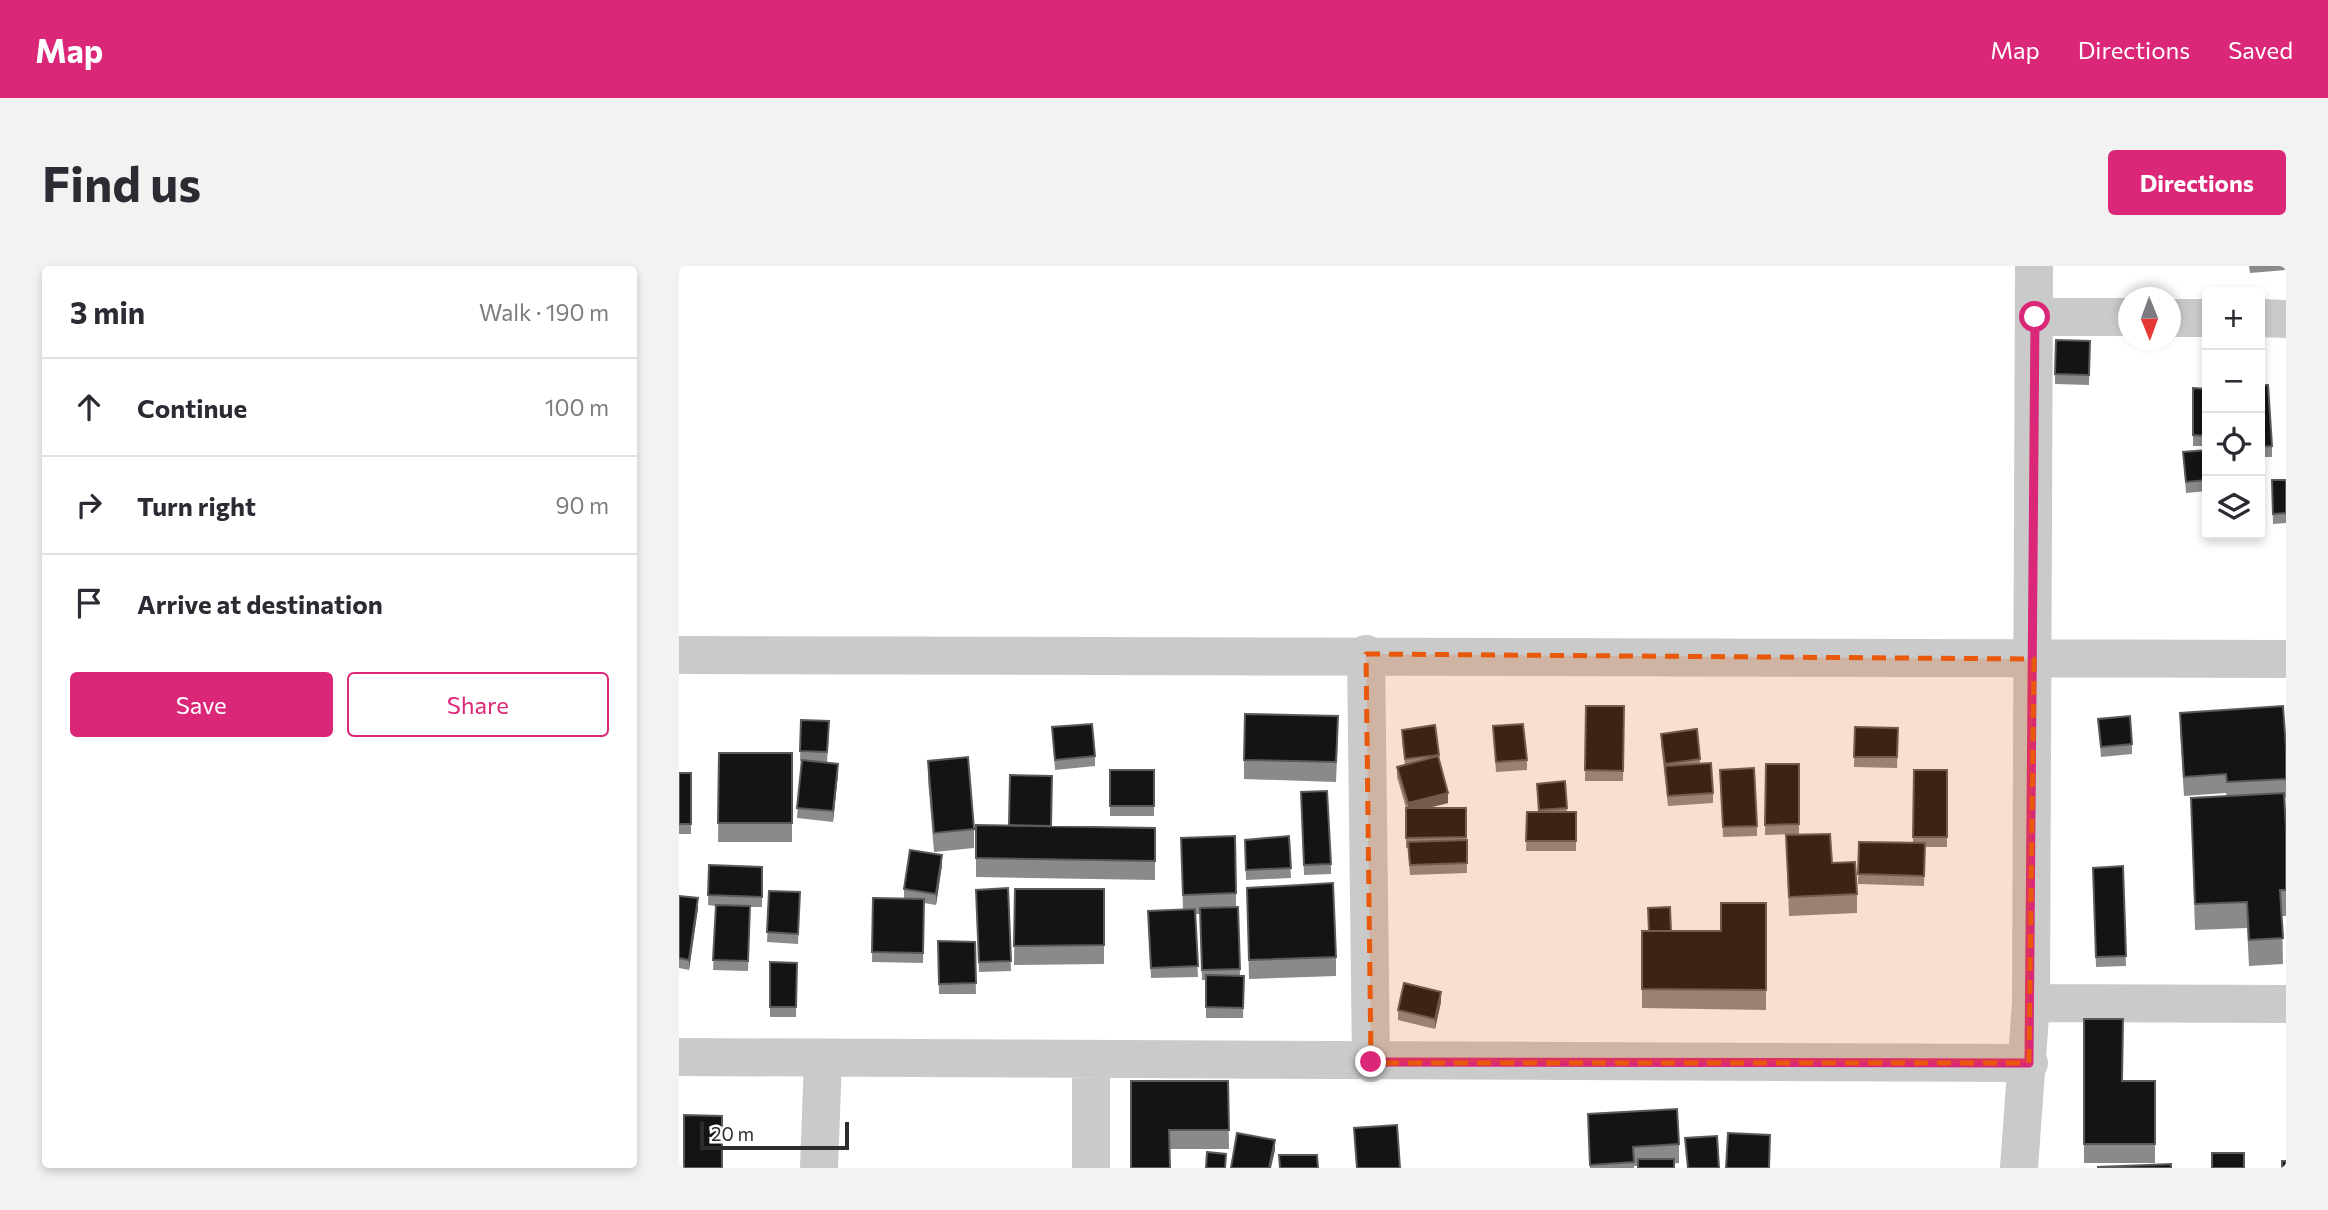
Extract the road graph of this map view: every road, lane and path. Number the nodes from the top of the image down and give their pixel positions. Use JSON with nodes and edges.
{"nodes":[{"id":1,"x":2034,"y":266,"type":"edge"},
{"id":2,"x":2035,"y":317,"type":"junction"},
{"id":3,"x":2118,"y":317,"type":"edge"},
{"id":4,"x":2181,"y":318,"type":"edge"},
{"id":5,"x":2202,"y":318,"type":"edge"},
{"id":6,"x":2265,"y":318,"type":"edge"},
{"id":7,"x":2286,"y":319,"type":"edge"},
{"id":8,"x":1366,"y":654,"type":"junction"},
{"id":9,"x":679,"y":655,"type":"edge"},
{"id":10,"x":2034,"y":659,"type":"junction"},
{"id":11,"x":2286,"y":659,"type":"edge"},
{"id":12,"x":2031,"y":1003,"type":"junction"},
{"id":13,"x":2286,"y":1004,"type":"edge"},
{"id":14,"x":679,"y":1057,"type":"edge"},
{"id":15,"x":823,"y":1060,"type":"junction"},
{"id":16,"x":1091,"y":1062,"type":"junction"},
{"id":17,"x":1371,"y":1062,"type":"junction"},
{"id":18,"x":2029,"y":1063,"type":"junction"},
{"id":19,"x":819,"y":1168,"type":"edge"},
{"id":20,"x":1091,"y":1168,"type":"edge"},
{"id":21,"x":2019,"y":1168,"type":"edge"}],
"edges":[{"from":1,"to":2,"type":"street"},
{"from":2,"to":3,"type":"street"},
{"from":2,"to":10,"type":"street"},
{"from":4,"to":5,"type":"street"},
{"from":6,"to":7,"type":"street"},
{"from":8,"to":9,"type":"street"},
{"from":8,"to":10,"type":"street"},
{"from":8,"to":17,"type":"street"},
{"from":10,"to":11,"type":"street"},
{"from":10,"to":12,"type":"street"},
{"from":12,"to":13,"type":"street"},
{"from":12,"to":18,"type":"street"},
{"from":14,"to":15,"type":"street"},
{"from":15,"to":16,"type":"street"},
{"from":15,"to":19,"type":"street"},
{"from":16,"to":17,"type":"street"},
{"from":16,"to":20,"type":"street"},
{"from":17,"to":18,"type":"street"},
{"from":18,"to":21,"type":"street"}]}
